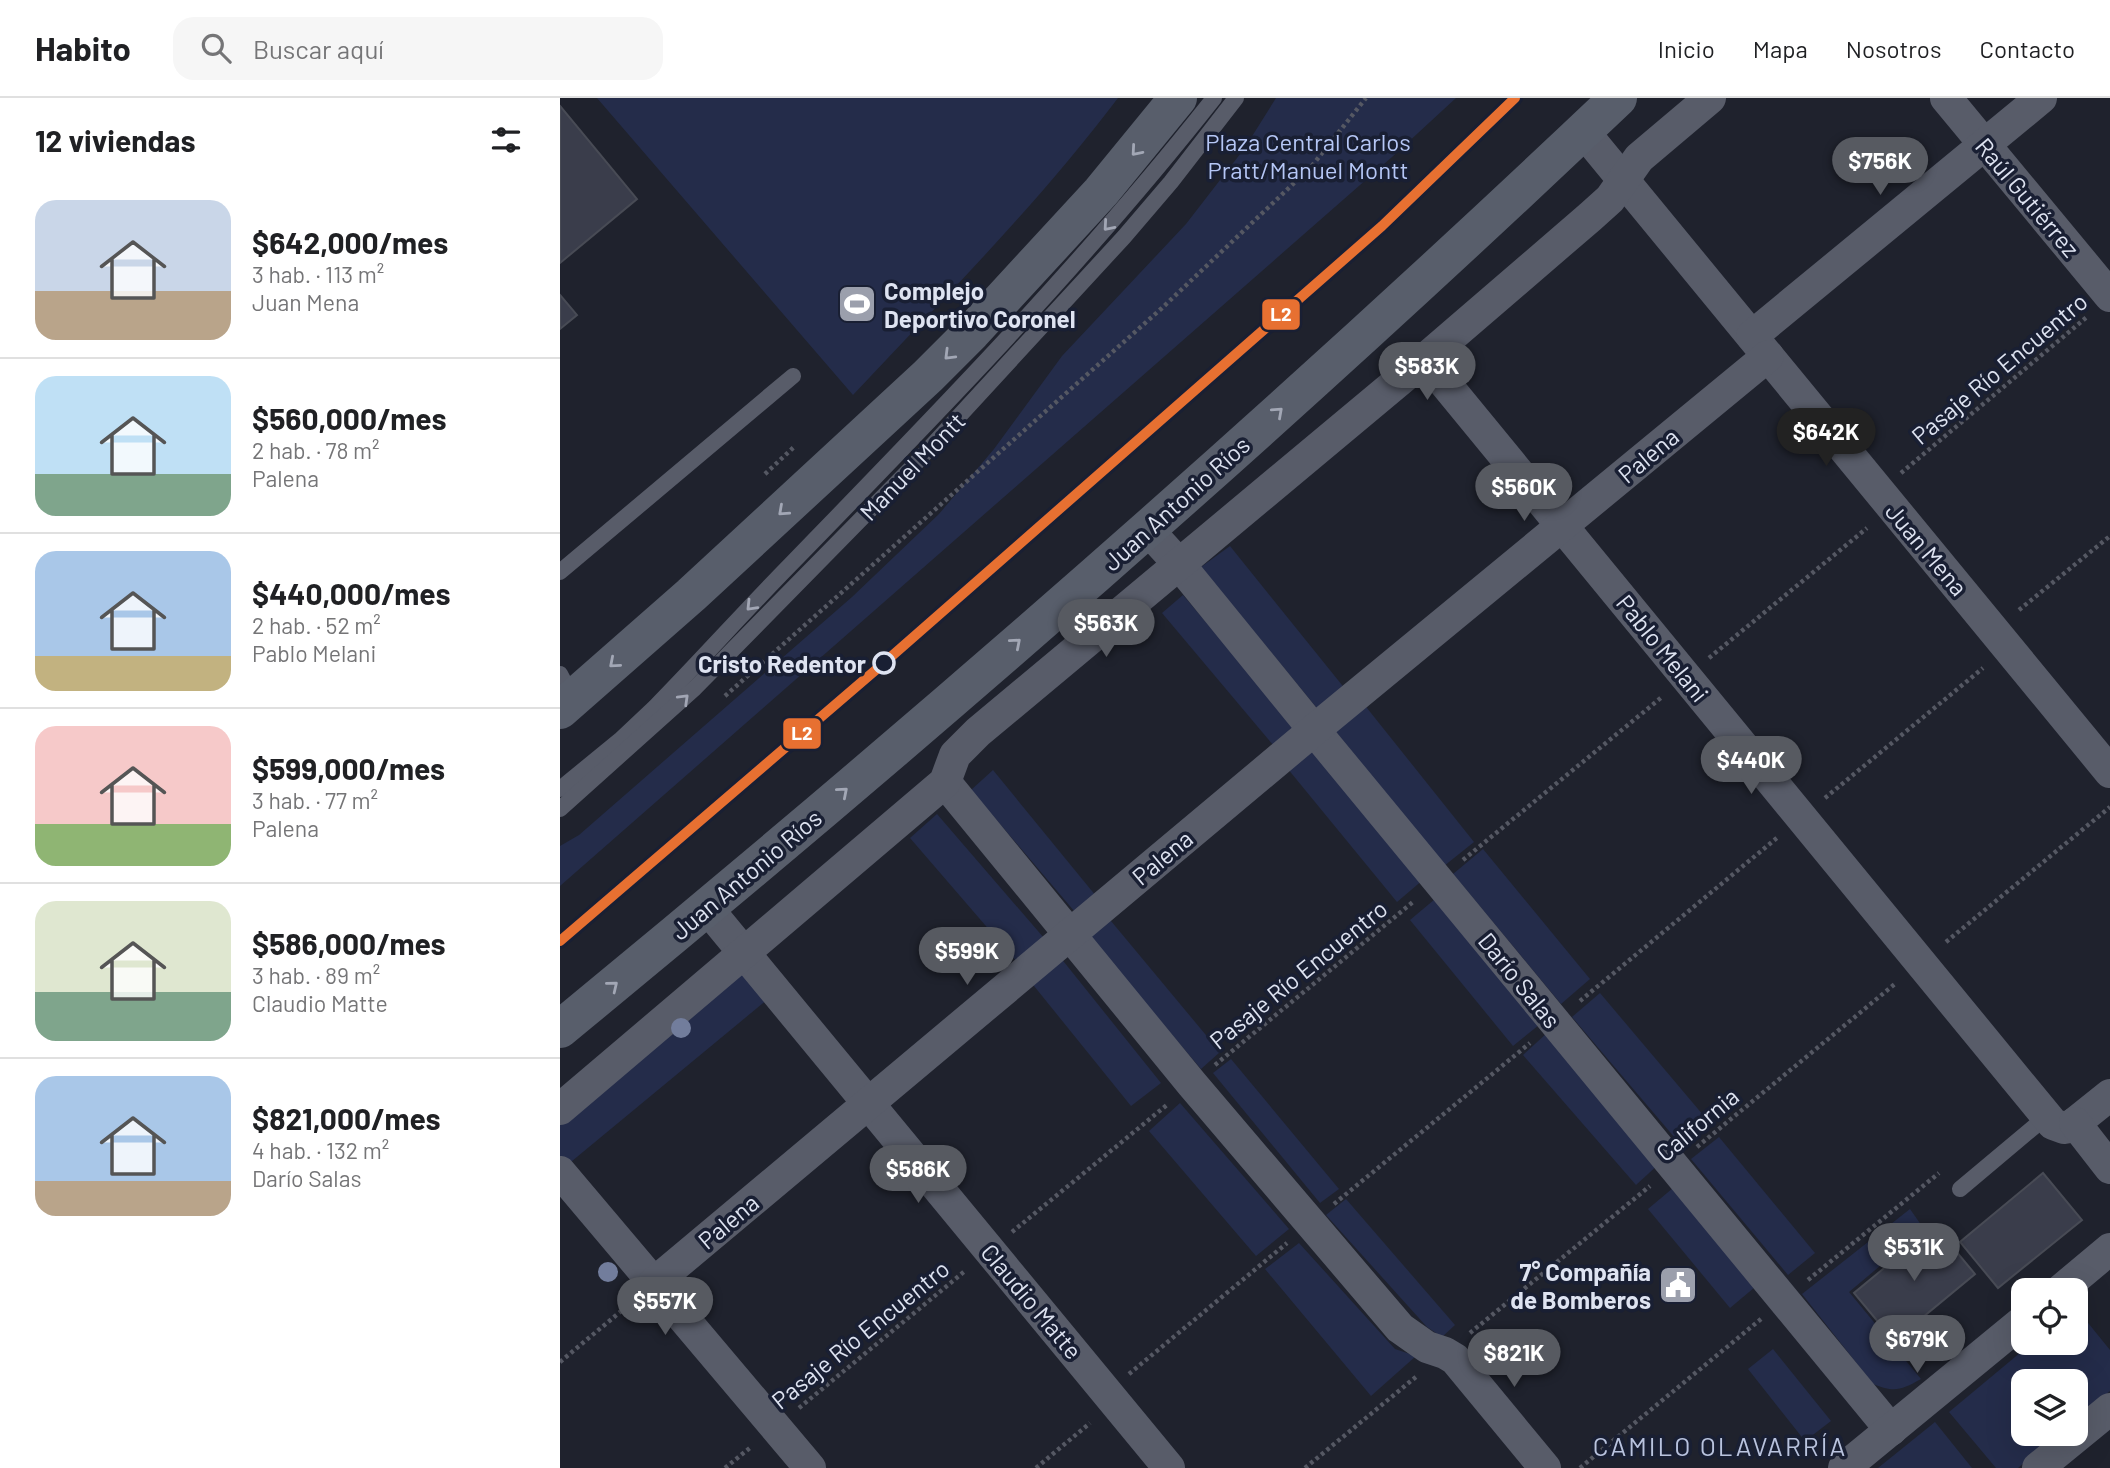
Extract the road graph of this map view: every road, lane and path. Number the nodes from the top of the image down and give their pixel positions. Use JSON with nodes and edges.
{"nodes":[{"id":1,"x":1178,"y":98,"type":"edge"},
{"id":2,"x":1214,"y":98,"type":"edge"},
{"id":3,"x":1236,"y":98,"type":"edge"},
{"id":4,"x":1366,"y":98,"type":"edge"},
{"id":5,"x":1618,"y":98,"type":"edge"},
{"id":6,"x":1710,"y":98,"type":"edge"},
{"id":7,"x":1946,"y":98,"type":"edge"},
{"id":8,"x":2041,"y":98,"type":"edge"},
{"id":9,"x":1583,"y":131,"type":"junction"},
{"id":10,"x":1984,"y":144,"type":"junction"},
{"id":11,"x":1624,"y":180,"type":"junction"},
{"id":12,"x":2099,"y":306,"type":"edge"},
{"id":13,"x":1760,"y":346,"type":"junction"},
{"id":14,"x":1424,"y":359,"type":"junction"},
{"id":15,"x":793,"y":376,"type":"dead end"},
{"id":16,"x":1886,"y":499,"type":"junction"},
{"id":17,"x":1563,"y":525,"type":"junction"},
{"id":18,"x":1148,"y":530,"type":"junction"},
{"id":19,"x":2110,"y":536,"type":"edge"},
{"id":20,"x":1179,"y":564,"type":"junction"},
{"id":21,"x":560,"y":572,"type":"edge"},
{"id":22,"x":1994,"y":630,"type":"junction"},
{"id":23,"x":1687,"y":676,"type":"junction"},
{"id":24,"x":564,"y":694,"type":"edge"},
{"id":25,"x":722,"y":699,"type":"dead end"},
{"id":26,"x":1314,"y":730,"type":"junction"},
{"id":27,"x":2110,"y":772,"type":"edge"},
{"id":28,"x":945,"y":782,"type":"junction"},
{"id":29,"x":560,"y":789,"type":"edge"},
{"id":30,"x":2110,"y":807,"type":"edge"},
{"id":31,"x":560,"y":809,"type":"edge"},
{"id":32,"x":1438,"y":881,"type":"junction"},
{"id":33,"x":707,"y":908,"type":"junction"},
{"id":34,"x":1069,"y":935,"type":"junction"},
{"id":35,"x":744,"y":953,"type":"junction"},
{"id":36,"x":1921,"y":962,"type":"junction"},
{"id":37,"x":560,"y":1029,"type":"edge"},
{"id":38,"x":1192,"y":1084,"type":"junction"},
{"id":39,"x":2110,"y":1095,"type":"edge"},
{"id":40,"x":868,"y":1104,"type":"junction"},
{"id":41,"x":560,"y":1109,"type":"edge"},
{"id":42,"x":2062,"y":1123,"type":"junction"},
{"id":43,"x":1674,"y":1166,"type":"junction"},
{"id":44,"x":2110,"y":1168,"type":"edge"},
{"id":45,"x":560,"y":1172,"type":"edge"},
{"id":46,"x":1960,"y":1189,"type":"dead end"},
{"id":47,"x":990,"y":1250,"type":"junction"},
{"id":48,"x":2110,"y":1250,"type":"edge"},
{"id":49,"x":2076,"y":1278,"type":"edge"},
{"id":50,"x":654,"y":1283,"type":"junction"},
{"id":51,"x":2011,"y":1331,"type":"edge"},
{"id":52,"x":1445,"y":1353,"type":"junction"},
{"id":53,"x":560,"y":1362,"type":"edge"},
{"id":54,"x":1115,"y":1403,"type":"junction"},
{"id":55,"x":2110,"y":1409,"type":"edge"},
{"id":56,"x":775,"y":1427,"type":"junction"},
{"id":57,"x":1891,"y":1430,"type":"junction"},
{"id":58,"x":725,"y":1468,"type":"edge"},
{"id":59,"x":810,"y":1468,"type":"edge"},
{"id":60,"x":1036,"y":1468,"type":"edge"},
{"id":61,"x":1169,"y":1468,"type":"edge"},
{"id":62,"x":1306,"y":1468,"type":"edge"},
{"id":63,"x":1545,"y":1468,"type":"edge"},
{"id":64,"x":1844,"y":1468,"type":"edge"},
{"id":65,"x":2038,"y":1468,"type":"edge"}],
"edges":[{"from":1,"to":24,"type":"main road","name":"Manuel Montt","one_way":true},
{"from":2,"to":29,"type":"lane","name":"Manuel Montt","one_way":true},
{"from":31,"to":3,"type":"lane","name":"Manuel Montt","one_way":true},
{"from":4,"to":25,"type":"path"},
{"from":5,"to":9,"type":"main road","name":"Juan Antonio Ríos"},
{"from":6,"to":11,"type":"street"},
{"from":7,"to":10,"type":"street","name":"Raúl Gutiérrez"},
{"from":8,"to":10,"type":"street","name":"Palena"},
{"from":9,"to":11,"type":"street","name":"Juan Mena"},
{"from":18,"to":9,"type":"main road","name":"Juan Antonio Ríos","one_way":true},
{"from":10,"to":12,"type":"street","name":"Raúl Gutiérrez"},
{"from":10,"to":13,"type":"street","name":"Palena"},
{"from":11,"to":13,"type":"street","name":"Juan Mena"},
{"from":11,"to":14,"type":"street"},
{"from":12,"to":16,"type":"path","name":"Pasaje Río Encuentro"},
{"from":13,"to":16,"type":"street","name":"Juan Mena"},
{"from":13,"to":17,"type":"street","name":"Palena"},
{"from":14,"to":17,"type":"street","name":"Pablo Melani"},
{"from":14,"to":20,"type":"street"},
{"from":15,"to":21,"type":"lane"},
{"from":16,"to":22,"type":"street","name":"Juan Mena"},
{"from":16,"to":23,"type":"path","name":"Pasaje Río Encuentro"},
{"from":17,"to":23,"type":"street","name":"Pablo Melani"},
{"from":17,"to":26,"type":"street","name":"Palena"},
{"from":18,"to":20,"type":"street","name":"Darío Salas"},
{"from":33,"to":18,"type":"main road","name":"Juan Antonio Ríos","one_way":true},
{"from":19,"to":22,"type":"path"},
{"from":20,"to":26,"type":"street","name":"Darío Salas"},
{"from":20,"to":28,"type":"street"},
{"from":22,"to":27,"type":"street","name":"Juan Mena"},
{"from":23,"to":32,"type":"path","name":"Pasaje Río Encuentro"},
{"from":23,"to":36,"type":"street","name":"Pablo Melani"},
{"from":26,"to":32,"type":"street","name":"Darío Salas"},
{"from":26,"to":34,"type":"street","name":"Palena"},
{"from":28,"to":34,"type":"street"},
{"from":28,"to":35,"type":"street"},
{"from":30,"to":36,"type":"path","name":"California"},
{"from":32,"to":38,"type":"path","name":"Pasaje Río Encuentro"},
{"from":32,"to":43,"type":"street","name":"Darío Salas"},
{"from":33,"to":35,"type":"street","name":"Claudio Matte"},
{"from":37,"to":33,"type":"main road","name":"Juan Antonio Ríos","one_way":true},
{"from":34,"to":38,"type":"street"},
{"from":34,"to":40,"type":"street","name":"Palena"},
{"from":35,"to":40,"type":"street","name":"Claudio Matte"},
{"from":35,"to":41,"type":"street"},
{"from":36,"to":42,"type":"street","name":"Pablo Melani"},
{"from":36,"to":43,"type":"path","name":"California"},
{"from":38,"to":47,"type":"path","name":"Pasaje Río Encuentro"},
{"from":38,"to":52,"type":"street"},
{"from":39,"to":42,"type":"street"},
{"from":40,"to":47,"type":"street","name":"Claudio Matte"},
{"from":40,"to":50,"type":"street","name":"Palena"},
{"from":42,"to":44,"type":"street","name":"Pablo Melani"},
{"from":42,"to":46,"type":"lane"},
{"from":43,"to":52,"type":"path","name":"California"},
{"from":43,"to":57,"type":"street","name":"Darío Salas"},
{"from":45,"to":50,"type":"street"},
{"from":47,"to":54,"type":"street","name":"Claudio Matte"},
{"from":47,"to":56,"type":"path","name":"Pasaje Río Encuentro"},
{"from":48,"to":49,"type":"street"},
{"from":50,"to":53,"type":"path"},
{"from":50,"to":56,"type":"street"},
{"from":51,"to":57,"type":"street"},
{"from":52,"to":62,"type":"path","name":"California"},
{"from":52,"to":63,"type":"street"},
{"from":54,"to":60,"type":"path"},
{"from":54,"to":61,"type":"street","name":"Claudio Matte"},
{"from":55,"to":65,"type":"street"},
{"from":56,"to":58,"type":"path","name":"Pasaje Río Encuentro"},
{"from":56,"to":59,"type":"street"},
{"from":57,"to":64,"type":"street"}]}
